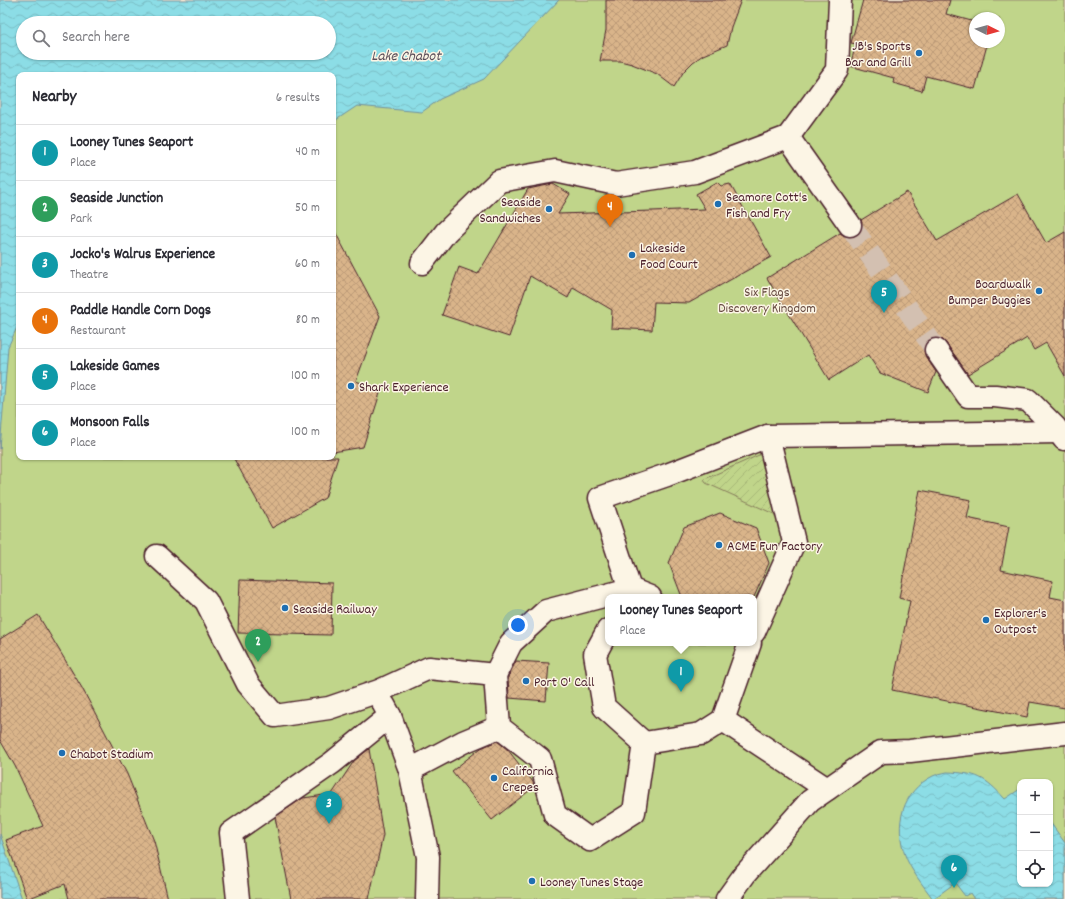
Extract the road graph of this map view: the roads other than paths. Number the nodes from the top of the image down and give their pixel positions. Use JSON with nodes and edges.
{"nodes":[{"id":1,"x":840,"y":0,"type":"edge"},
{"id":2,"x":788,"y":137,"type":"junction"},
{"id":3,"x":850,"y":226,"type":"tunnel mouth"},
{"id":4,"x":422,"y":263,"type":"dead end"},
{"id":5,"x":936,"y":350,"type":"tunnel mouth"},
{"id":6,"x":768,"y":436,"type":"junction"},
{"id":7,"x":1062,"y":436,"type":"edge"},
{"id":8,"x":157,"y":556,"type":"dead end"},
{"id":9,"x":635,"y":594,"type":"edge"},
{"id":10,"x":605,"y":600,"type":"edge"},
{"id":11,"x":757,"y":625,"type":"edge"},
{"id":12,"x":605,"y":636,"type":"edge"},
{"id":13,"x":749,"y":646,"type":"edge"},
{"id":14,"x":495,"y":675,"type":"junction"},
{"id":15,"x":723,"y":720,"type":"junction"},
{"id":16,"x":499,"y":727,"type":"junction"},
{"id":17,"x":1065,"y":733,"type":"edge"},
{"id":18,"x":644,"y":743,"type":"junction"},
{"id":19,"x":410,"y":770,"type":"junction"},
{"id":20,"x":827,"y":789,"type":"junction"},
{"id":21,"x":238,"y":899,"type":"edge"},
{"id":22,"x":427,"y":899,"type":"edge"},
{"id":23,"x":727,"y":899,"type":"edge"}],
"edges":[{"from":1,"to":2,"type":"street"},
{"from":2,"to":3,"type":"street"},
{"from":2,"to":4,"type":"street"},
{"from":5,"to":7,"type":"street"},
{"from":6,"to":7,"type":"street"},
{"from":6,"to":9,"type":"street"},
{"from":6,"to":11,"type":"street"},
{"from":8,"to":14,"type":"street"},
{"from":10,"to":14,"type":"street"},
{"from":12,"to":18,"type":"street"},
{"from":13,"to":15,"type":"street"},
{"from":14,"to":16,"type":"street"},
{"from":15,"to":18,"type":"street"},
{"from":15,"to":20,"type":"street"},
{"from":16,"to":18,"type":"street"},
{"from":16,"to":19,"type":"street"},
{"from":17,"to":20,"type":"street"},
{"from":19,"to":21,"type":"street"},
{"from":19,"to":22,"type":"street"},
{"from":20,"to":23,"type":"street"}]}
